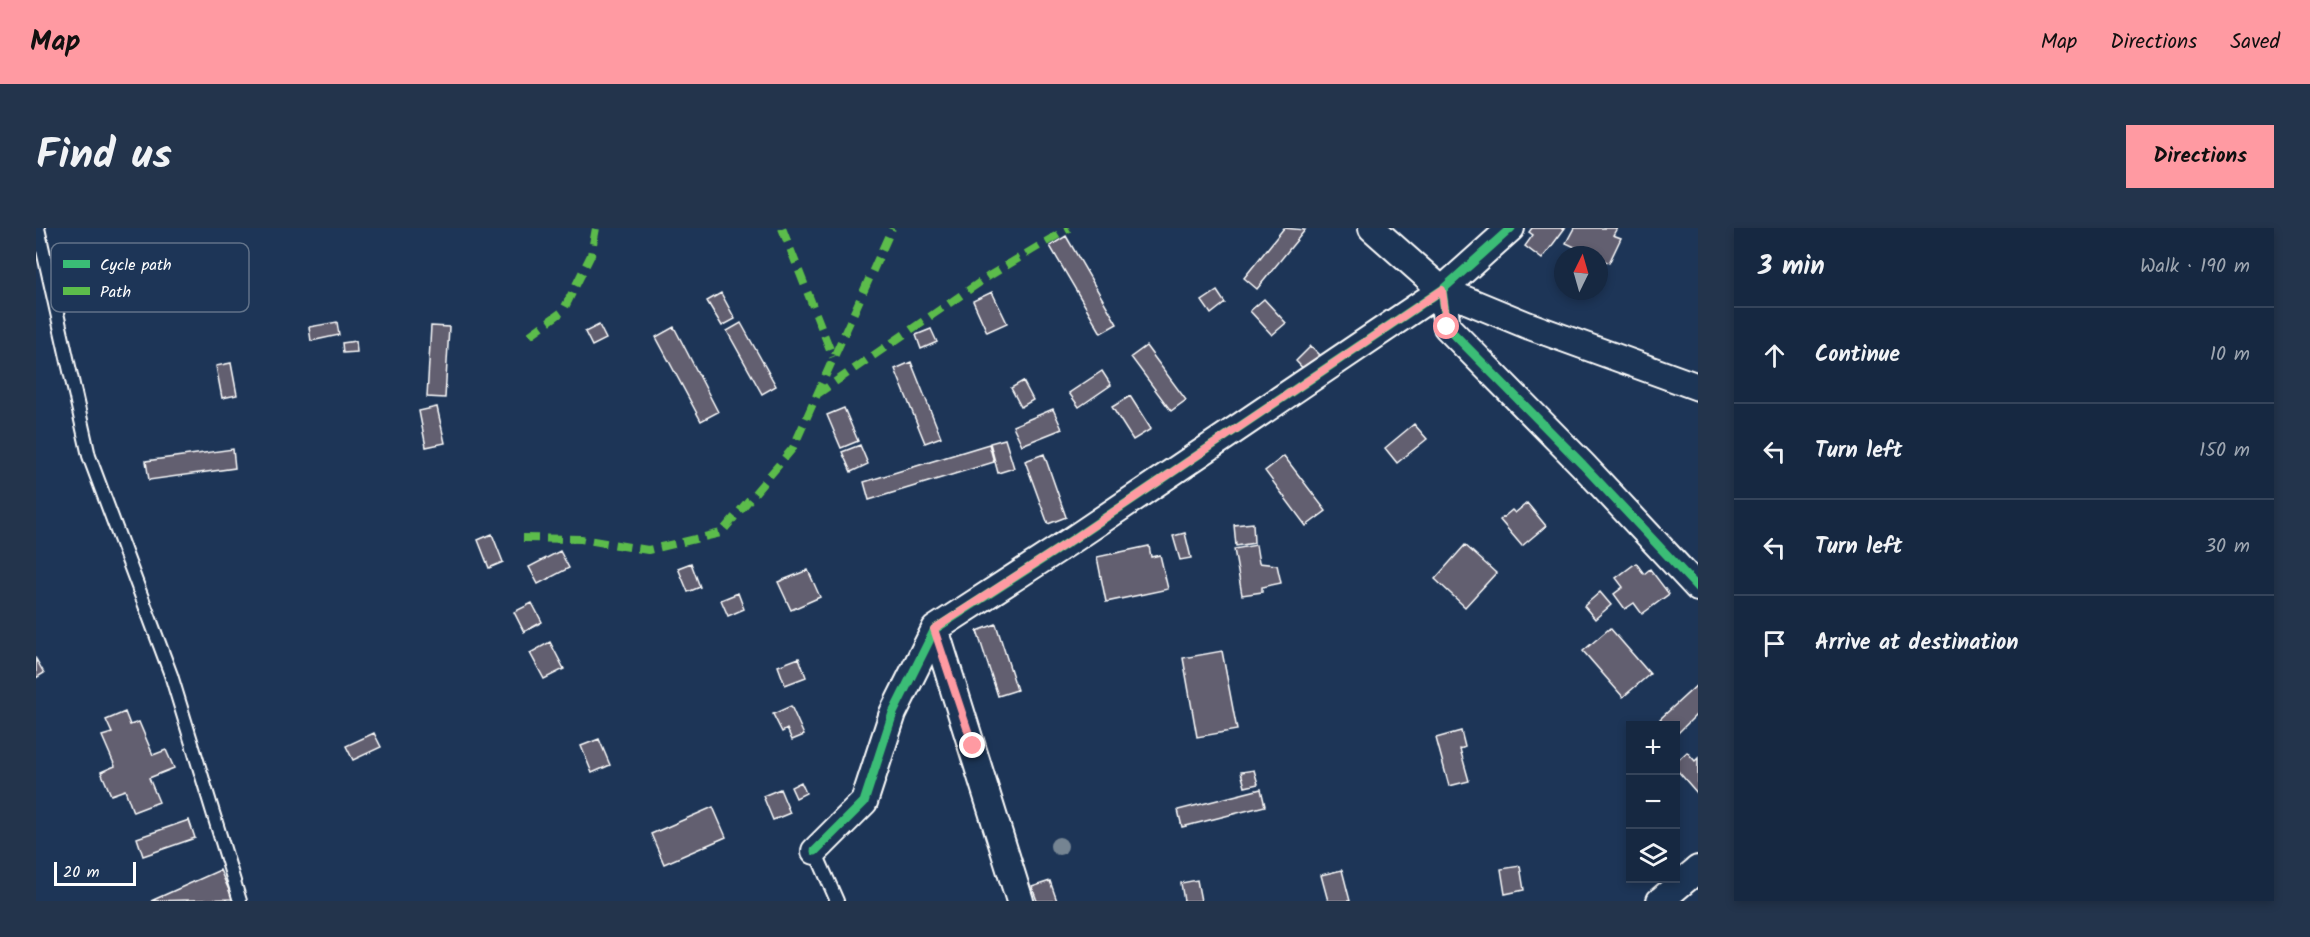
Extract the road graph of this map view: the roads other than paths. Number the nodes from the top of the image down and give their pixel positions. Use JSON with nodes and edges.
{"nodes":[{"id":1,"x":38,"y":228,"type":"edge"},
{"id":2,"x":1372,"y":228,"type":"edge"},
{"id":3,"x":1511,"y":228,"type":"edge"},
{"id":4,"x":51,"y":286,"type":"edge"},
{"id":5,"x":1442,"y":290,"type":"junction"},
{"id":6,"x":57,"y":312,"type":"edge"},
{"id":7,"x":1698,"y":387,"type":"edge"},
{"id":8,"x":1698,"y":588,"type":"edge"},
{"id":9,"x":934,"y":629,"type":"junction"},
{"id":10,"x":815,"y":851,"type":"joint"},
{"id":11,"x":1698,"y":869,"type":"edge"},
{"id":12,"x":240,"y":901,"type":"edge"},
{"id":13,"x":837,"y":901,"type":"edge"},
{"id":14,"x":1020,"y":901,"type":"edge"},
{"id":15,"x":1660,"y":901,"type":"edge"}],
"edges":[{"from":1,"to":4,"type":"lane"},
{"from":2,"to":5,"type":"street"},
{"from":3,"to":5,"type":"street"},
{"from":5,"to":7,"type":"street"},
{"from":5,"to":8,"type":"street"},
{"from":5,"to":9,"type":"street"},
{"from":6,"to":12,"type":"lane"},
{"from":9,"to":10,"type":"street"},
{"from":9,"to":14,"type":"street"},
{"from":10,"to":13,"type":"lane"},
{"from":11,"to":15,"type":"street"}]}
